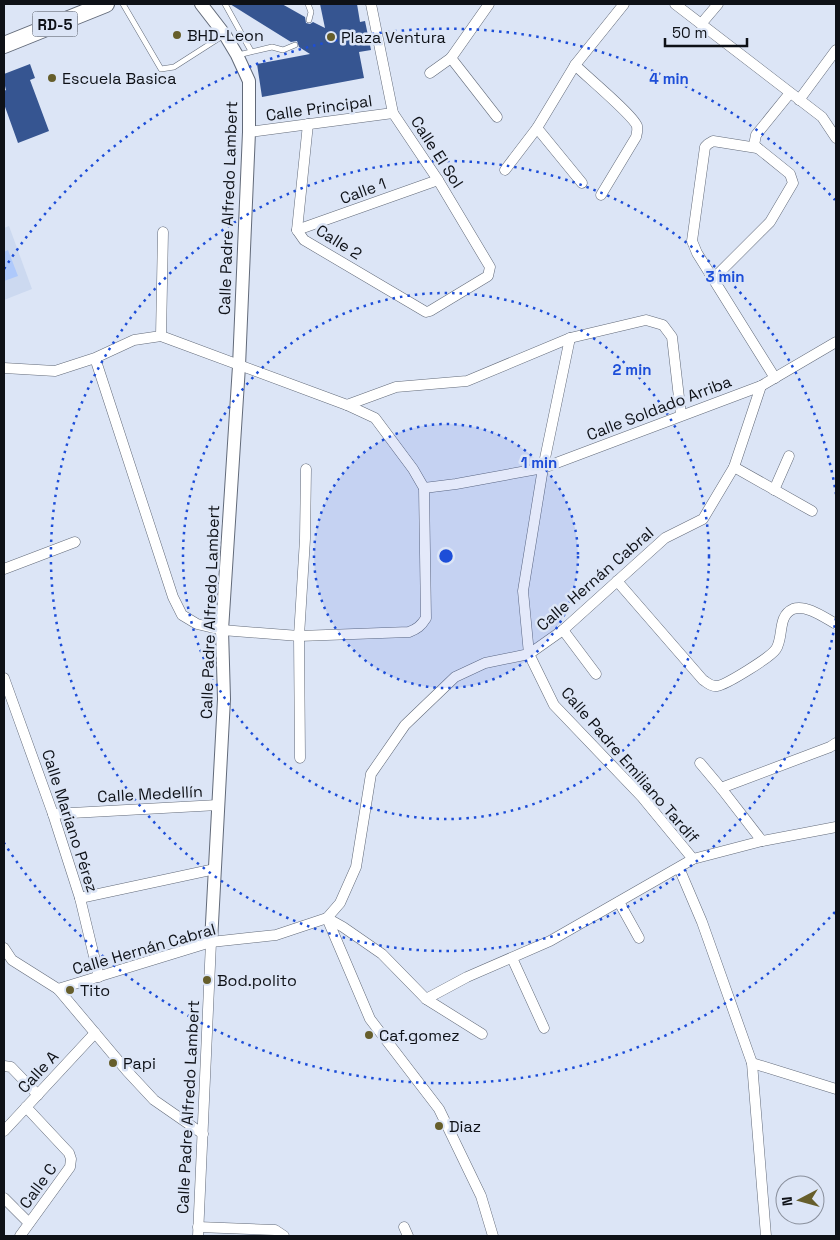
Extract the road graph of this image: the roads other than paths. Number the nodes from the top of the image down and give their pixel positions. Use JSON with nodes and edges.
{"nodes":[{"id":1,"x":106,"y":4,"type":"edge"},
{"id":2,"x":123,"y":4,"type":"edge"},
{"id":3,"x":201,"y":4,"type":"edge"},
{"id":4,"x":225,"y":4,"type":"edge"},
{"id":5,"x":308,"y":4,"type":"edge"},
{"id":6,"x":371,"y":4,"type":"edge"},
{"id":7,"x":624,"y":4,"type":"edge"},
{"id":8,"x":675,"y":4,"type":"edge"},
{"id":9,"x":718,"y":4,"type":"edge"},
{"id":10,"x":483,"y":6,"type":"edge"},
{"id":11,"x":309,"y":20,"type":"dead end"},
{"id":12,"x":701,"y":24,"type":"junction"},
{"id":13,"x":224,"y":35,"type":"junction"},
{"id":14,"x":4,"y":45,"type":"edge"},
{"id":15,"x":295,"y":45,"type":"dead end"},
{"id":16,"x":836,"y":50,"type":"edge"},
{"id":17,"x":251,"y":51,"type":"junction"},
{"id":18,"x":237,"y":55,"type":"junction"},
{"id":19,"x":451,"y":58,"type":"junction"},
{"id":20,"x":575,"y":65,"type":"junction"},
{"id":21,"x":430,"y":73,"type":"dead end"},
{"id":22,"x":790,"y":93,"type":"junction"},
{"id":23,"x":799,"y":100,"type":"junction"},
{"id":24,"x":392,"y":113,"type":"junction"},
{"id":25,"x":497,"y":117,"type":"dead end"},
{"id":26,"x":308,"y":124,"type":"junction"},
{"id":27,"x":537,"y":128,"type":"junction"},
{"id":28,"x":249,"y":132,"type":"junction"},
{"id":29,"x":836,"y":138,"type":"edge"},
{"id":30,"x":757,"y":148,"type":"junction"},
{"id":31,"x":505,"y":170,"type":"dead end"},
{"id":32,"x":438,"y":180,"type":"junction"},
{"id":33,"x":582,"y":183,"type":"dead end"},
{"id":34,"x":600,"y":196,"type":"dead end"},
{"id":35,"x":297,"y":230,"type":"junction"},
{"id":36,"x":162,"y":232,"type":"dead end"},
{"id":37,"x":713,"y":279,"type":"junction"},
{"id":38,"x":459,"y":294,"type":"joint"},
{"id":39,"x":161,"y":336,"type":"junction"},
{"id":40,"x":570,"y":338,"type":"junction"},
{"id":41,"x":836,"y":342,"type":"edge"},
{"id":42,"x":95,"y":358,"type":"junction"},
{"id":43,"x":239,"y":366,"type":"junction"},
{"id":44,"x":4,"y":368,"type":"edge"},
{"id":45,"x":774,"y":378,"type":"junction"},
{"id":46,"x":761,"y":386,"type":"junction"},
{"id":47,"x":347,"y":405,"type":"junction"},
{"id":48,"x":681,"y":416,"type":"junction"},
{"id":49,"x":788,"y":456,"type":"dead end"},
{"id":50,"x":734,"y":467,"type":"junction"},
{"id":51,"x":543,"y":468,"type":"junction"},
{"id":52,"x":306,"y":469,"type":"dead end"},
{"id":53,"x":424,"y":488,"type":"junction"},
{"id":54,"x":774,"y":490,"type":"junction"},
{"id":55,"x":812,"y":511,"type":"dead end"},
{"id":56,"x":75,"y":542,"type":"dead end"},
{"id":57,"x":4,"y":569,"type":"edge"},
{"id":58,"x":617,"y":581,"type":"junction"},
{"id":59,"x":836,"y":624,"type":"edge"},
{"id":60,"x":222,"y":630,"type":"junction"},
{"id":61,"x":563,"y":630,"type":"junction"},
{"id":62,"x":299,"y":636,"type":"junction"},
{"id":63,"x":529,"y":654,"type":"junction"},
{"id":64,"x":596,"y":674,"type":"dead end"},
{"id":65,"x":4,"y":678,"type":"edge"},
{"id":66,"x":836,"y":742,"type":"edge"},
{"id":67,"x":300,"y":758,"type":"dead end"},
{"id":68,"x":700,"y":763,"type":"dead end"},
{"id":69,"x":721,"y":788,"type":"junction"},
{"id":70,"x":218,"y":805,"type":"junction"},
{"id":71,"x":54,"y":814,"type":"junction"},
{"id":72,"x":836,"y":827,"type":"edge"},
{"id":73,"x":762,"y":841,"type":"junction"},
{"id":74,"x":693,"y":859,"type":"junction"},
{"id":75,"x":680,"y":868,"type":"junction"},
{"id":76,"x":215,"y":869,"type":"junction"},
{"id":77,"x":80,"y":898,"type":"junction"},
{"id":78,"x":619,"y":902,"type":"junction"},
{"id":79,"x":327,"y":918,"type":"junction"},
{"id":80,"x":639,"y":938,"type":"dead end"},
{"id":81,"x":211,"y":942,"type":"junction"},
{"id":82,"x":5,"y":952,"type":"edge"},
{"id":83,"x":512,"y":958,"type":"junction"},
{"id":84,"x":99,"y":977,"type":"junction"},
{"id":85,"x":58,"y":989,"type":"junction"},
{"id":86,"x":426,"y":999,"type":"junction"},
{"id":87,"x":544,"y":1028,"type":"dead end"},
{"id":88,"x":95,"y":1033,"type":"junction"},
{"id":89,"x":482,"y":1034,"type":"dead end"},
{"id":90,"x":752,"y":1063,"type":"junction"},
{"id":91,"x":4,"y":1066,"type":"edge"},
{"id":92,"x":836,"y":1089,"type":"edge"},
{"id":93,"x":38,"y":1095,"type":"junction"},
{"id":94,"x":26,"y":1107,"type":"junction"},
{"id":95,"x":4,"y":1132,"type":"edge"},
{"id":96,"x":203,"y":1134,"type":"junction"},
{"id":97,"x":4,"y":1198,"type":"edge"},
{"id":98,"x":29,"y":1223,"type":"junction"},
{"id":99,"x":198,"y":1232,"type":"edge"},
{"id":100,"x":20,"y":1236,"type":"edge"},
{"id":101,"x":284,"y":1236,"type":"edge"},
{"id":102,"x":493,"y":1236,"type":"edge"},
{"id":103,"x":766,"y":1236,"type":"edge"}],
"edges":[{"from":1,"to":14,"type":"main road","number":"RD-5"},
{"from":2,"to":13,"type":"lane"},
{"from":3,"to":13,"type":"street","name":"Calle Padre Alfredo Lambert"},
{"from":4,"to":17,"type":"lane"},
{"from":5,"to":11,"type":"lane"},
{"from":6,"to":24,"type":"street","name":"Calle El Sol"},
{"from":7,"to":20,"type":"street"},
{"from":8,"to":12,"type":"street"},
{"from":9,"to":12,"type":"street"},
{"from":10,"to":19,"type":"street"},
{"from":12,"to":22,"type":"street"},
{"from":13,"to":18,"type":"street","name":"Calle Padre Alfredo Lambert"},
{"from":15,"to":17,"type":"lane"},
{"from":16,"to":23,"type":"street"},
{"from":17,"to":18,"type":"lane"},
{"from":18,"to":28,"type":"street","name":"Calle Padre Alfredo Lambert"},
{"from":19,"to":21,"type":"street"},
{"from":19,"to":25,"type":"street"},
{"from":20,"to":27,"type":"street"},
{"from":20,"to":34,"type":"street"},
{"from":22,"to":23,"type":"street"},
{"from":22,"to":30,"type":"street"},
{"from":23,"to":29,"type":"street"},
{"from":24,"to":26,"type":"street","name":"Calle Principal"},
{"from":24,"to":32,"type":"street","name":"Calle El Sol"},
{"from":26,"to":28,"type":"street","name":"Calle Principal"},
{"from":26,"to":35,"type":"street","name":"Calle 2"},
{"from":27,"to":31,"type":"street"},
{"from":27,"to":33,"type":"street"},
{"from":28,"to":43,"type":"street","name":"Calle Padre Alfredo Lambert"},
{"from":30,"to":37,"type":"street"},
{"from":30,"to":37,"type":"street"},
{"from":32,"to":35,"type":"street","name":"Calle 1"},
{"from":32,"to":38,"type":"street","name":"Calle El Sol"},
{"from":35,"to":38,"type":"street","name":"Calle 2"},
{"from":36,"to":39,"type":"street"},
{"from":37,"to":45,"type":"street"},
{"from":39,"to":42,"type":"street"},
{"from":39,"to":43,"type":"street"},
{"from":40,"to":47,"type":"street"},
{"from":40,"to":48,"type":"street"},
{"from":40,"to":51,"type":"street","name":"Calle Padre Emiliano Tardif"},
{"from":41,"to":45,"type":"street","name":"Calle Soldado Arriba"},
{"from":42,"to":44,"type":"street"},
{"from":42,"to":60,"type":"street"},
{"from":43,"to":47,"type":"street"},
{"from":43,"to":60,"type":"street","name":"Calle Padre Alfredo Lambert"},
{"from":45,"to":46,"type":"street","name":"Calle Soldado Arriba"},
{"from":46,"to":48,"type":"street","name":"Calle Soldado Arriba"},
{"from":46,"to":50,"type":"street","name":"Calle Hernán Cabral"},
{"from":47,"to":53,"type":"street"},
{"from":48,"to":51,"type":"street","name":"Calle Soldado Arriba"},
{"from":49,"to":54,"type":"street"},
{"from":50,"to":54,"type":"street"},
{"from":50,"to":58,"type":"street","name":"Calle Hernán Cabral"},
{"from":51,"to":53,"type":"street","name":"Calle Soldado Arriba"},
{"from":51,"to":63,"type":"street","name":"Calle Padre Emiliano Tardif"},
{"from":52,"to":62,"type":"street"},
{"from":53,"to":62,"type":"street"},
{"from":54,"to":55,"type":"street"},
{"from":56,"to":57,"type":"street"},
{"from":58,"to":59,"type":"street"},
{"from":58,"to":61,"type":"street","name":"Calle Hernán Cabral"},
{"from":60,"to":62,"type":"street"},
{"from":60,"to":70,"type":"street","name":"Calle Padre Alfredo Lambert"},
{"from":61,"to":63,"type":"street","name":"Calle Hernán Cabral"},
{"from":61,"to":64,"type":"street"},
{"from":62,"to":67,"type":"street"},
{"from":63,"to":74,"type":"street","name":"Calle Padre Emiliano Tardif"},
{"from":63,"to":79,"type":"street","name":"Calle Hernán Cabral"},
{"from":65,"to":71,"type":"street","name":"Calle Mariano Pérez"},
{"from":66,"to":69,"type":"street"},
{"from":68,"to":69,"type":"street"},
{"from":69,"to":73,"type":"street"},
{"from":70,"to":71,"type":"street","name":"Calle Medellín"},
{"from":70,"to":76,"type":"street","name":"Calle Padre Alfredo Lambert"},
{"from":71,"to":77,"type":"street","name":"Calle Mariano Pérez"},
{"from":72,"to":73,"type":"street"},
{"from":73,"to":74,"type":"street"},
{"from":74,"to":75,"type":"street"},
{"from":75,"to":78,"type":"street"},
{"from":75,"to":90,"type":"street"},
{"from":76,"to":77,"type":"street"},
{"from":76,"to":81,"type":"street","name":"Calle Padre Alfredo Lambert"},
{"from":77,"to":84,"type":"street","name":"Calle Mariano Pérez"},
{"from":78,"to":80,"type":"street"},
{"from":78,"to":83,"type":"street"},
{"from":79,"to":81,"type":"street","name":"Calle Hernán Cabral"},
{"from":79,"to":86,"type":"street"},
{"from":79,"to":102,"type":"street"},
{"from":81,"to":84,"type":"street","name":"Calle Hernán Cabral"},
{"from":81,"to":96,"type":"street","name":"Calle Padre Alfredo Lambert"},
{"from":82,"to":85,"type":"street","name":"Calle Hernán Cabral"},
{"from":83,"to":86,"type":"street"},
{"from":83,"to":87,"type":"street"},
{"from":84,"to":85,"type":"street","name":"Calle Hernán Cabral"},
{"from":85,"to":88,"type":"street"},
{"from":86,"to":89,"type":"street"},
{"from":88,"to":93,"type":"street","name":"Calle A"},
{"from":88,"to":96,"type":"street"},
{"from":90,"to":92,"type":"street"},
{"from":90,"to":103,"type":"street"},
{"from":91,"to":93,"type":"street"},
{"from":93,"to":94,"type":"street","name":"Calle A"},
{"from":94,"to":95,"type":"street","name":"Calle A"},
{"from":94,"to":98,"type":"street","name":"Calle C"},
{"from":96,"to":99,"type":"street","name":"Calle Padre Alfredo Lambert"},
{"from":97,"to":98,"type":"street"},
{"from":98,"to":100,"type":"street","name":"Calle C"},
{"from":99,"to":101,"type":"street"}]}
